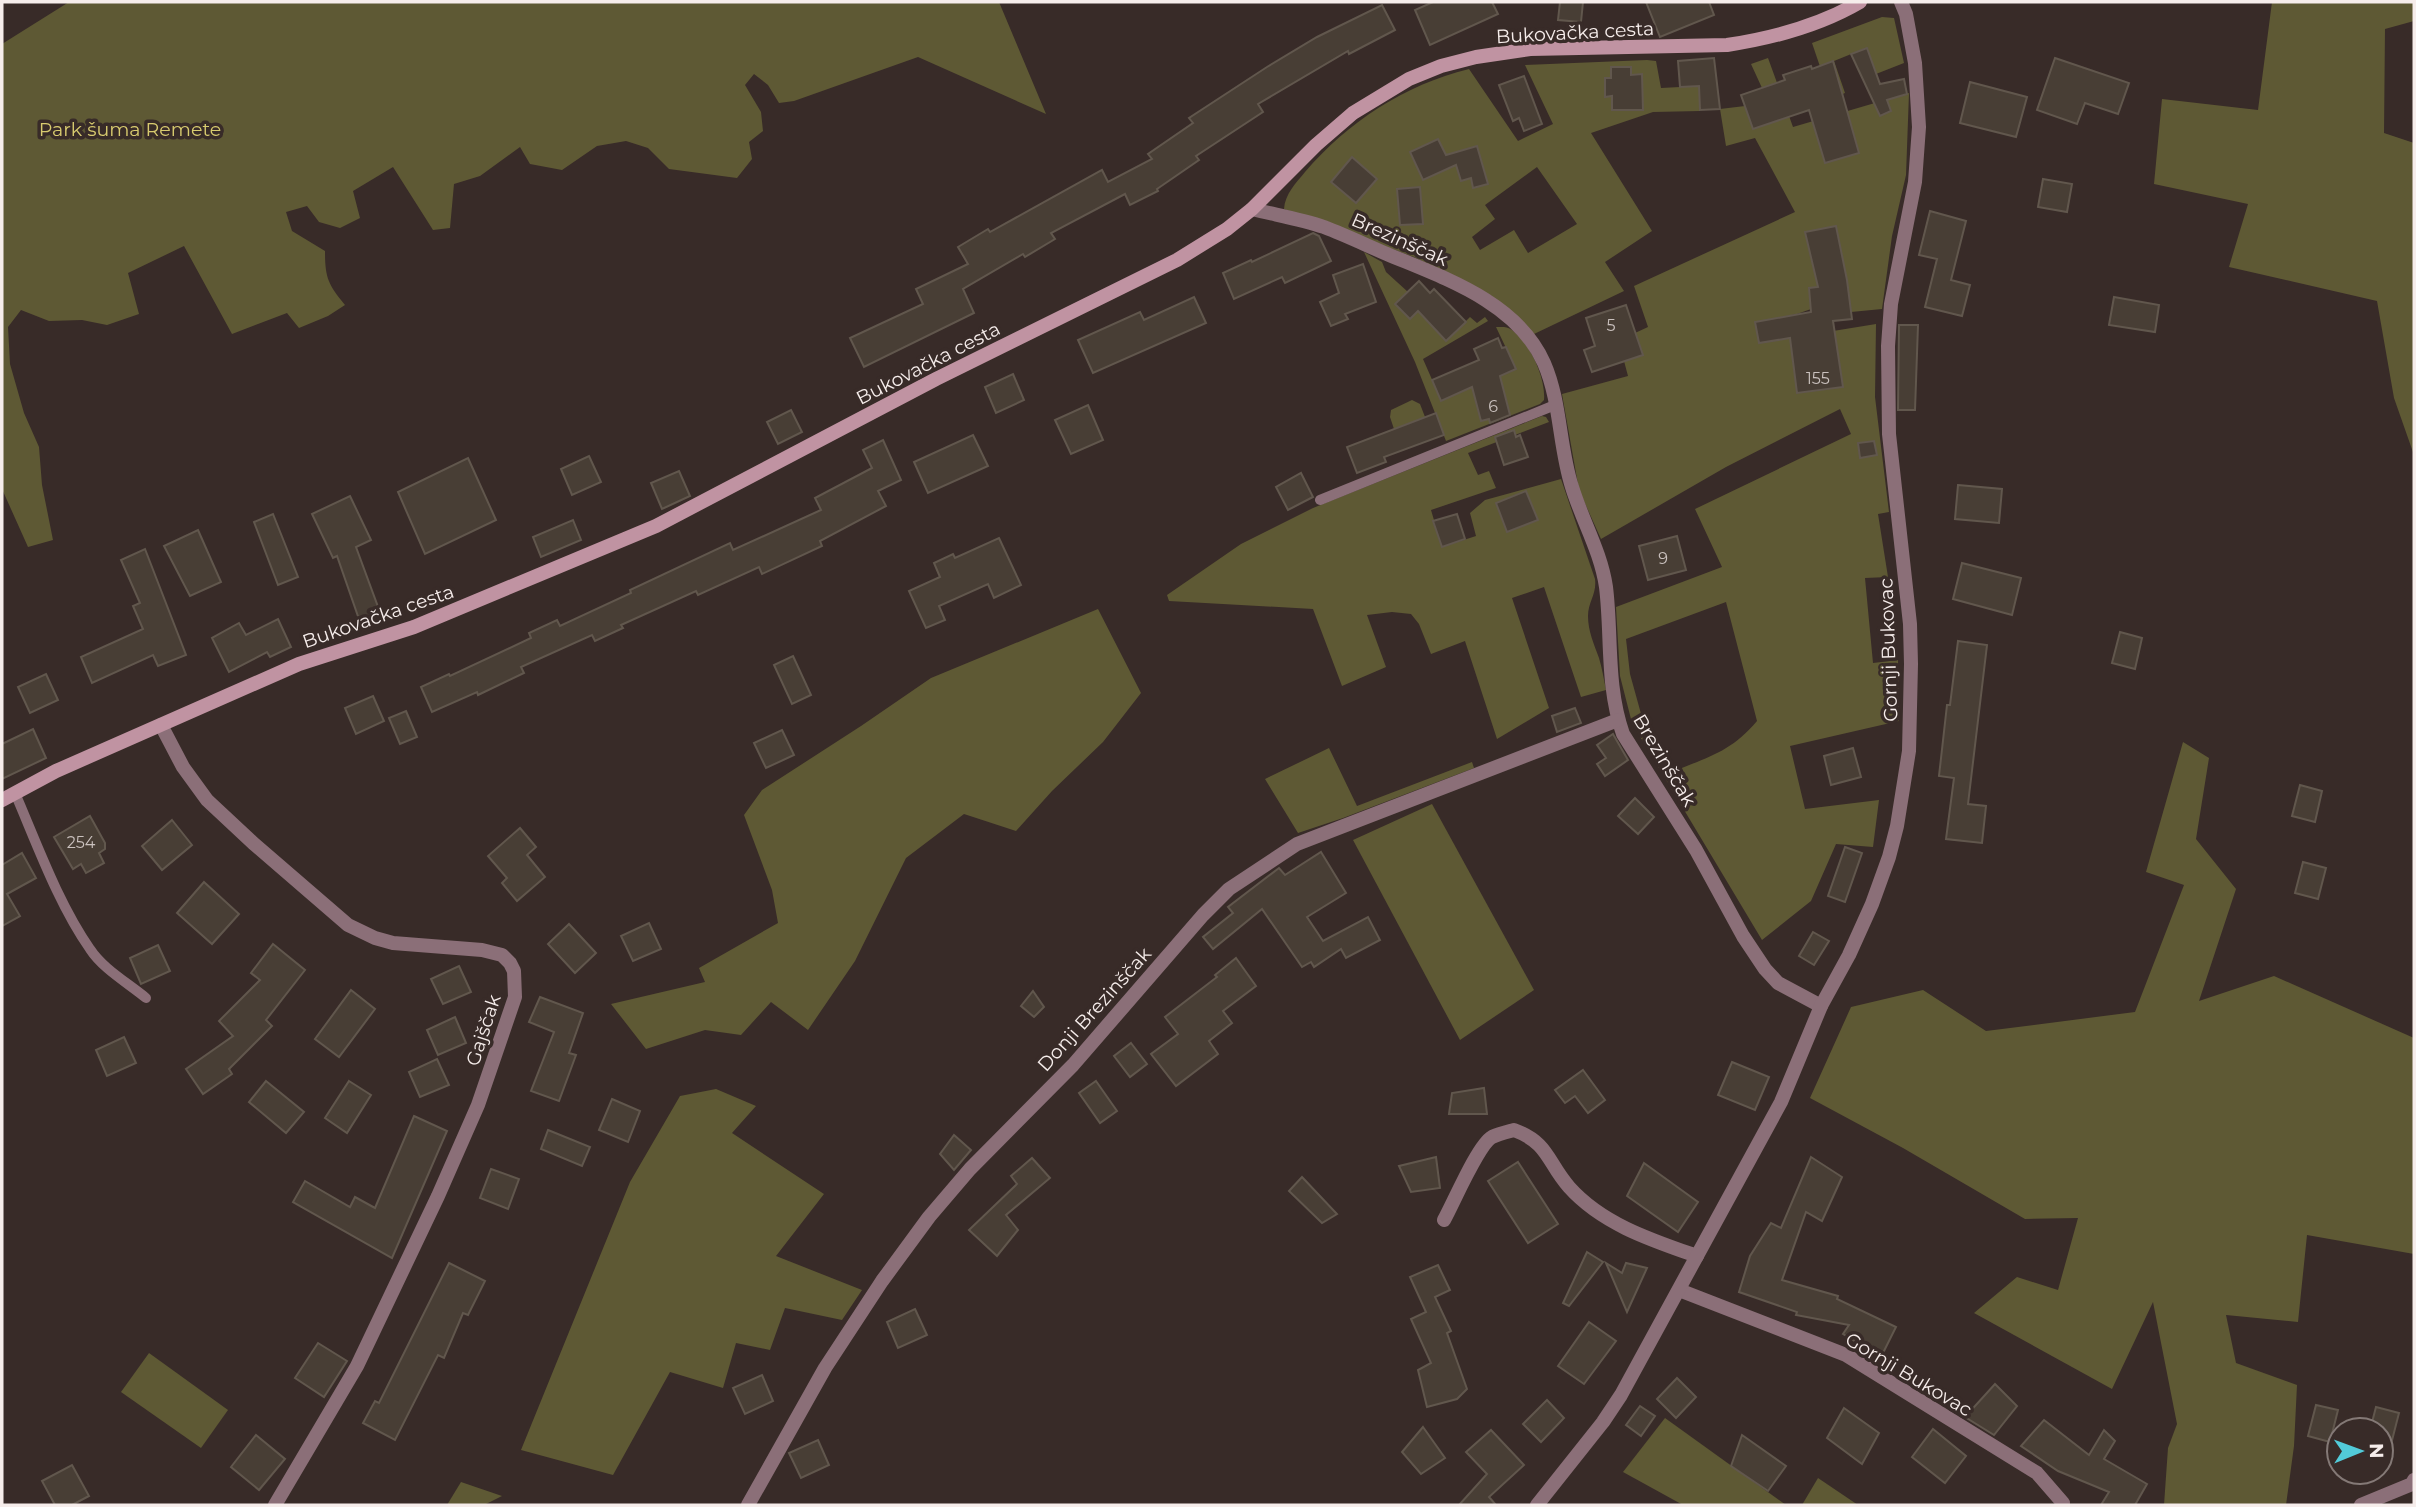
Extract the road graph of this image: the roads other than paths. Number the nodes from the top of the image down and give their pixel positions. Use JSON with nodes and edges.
{"nodes":[{"id":1,"x":1860,"y":2,"type":"edge"},
{"id":2,"x":1901,"y":2,"type":"edge"},
{"id":3,"x":1252,"y":209,"type":"junction"},
{"id":4,"x":1555,"y":405,"type":"junction"},
{"id":5,"x":1320,"y":500,"type":"dead end"},
{"id":6,"x":1618,"y":720,"type":"junction"},
{"id":7,"x":161,"y":724,"type":"junction"},
{"id":8,"x":8,"y":797,"type":"edge"},
{"id":9,"x":146,"y":998,"type":"dead end"},
{"id":10,"x":1821,"y":1006,"type":"junction"},
{"id":11,"x":1444,"y":1220,"type":"dead end"},
{"id":12,"x":1697,"y":1256,"type":"junction"},
{"id":13,"x":1679,"y":1290,"type":"junction"},
{"id":14,"x":2414,"y":1480,"type":"edge"},
{"id":15,"x":2063,"y":1503,"type":"dead end"},
{"id":16,"x":275,"y":1505,"type":"edge"},
{"id":17,"x":748,"y":1505,"type":"edge"},
{"id":18,"x":1537,"y":1505,"type":"edge"},
{"id":19,"x":2361,"y":1505,"type":"edge"}],
"edges":[{"from":1,"to":3,"type":"main road","name":"Bukovačka cesta"},
{"from":2,"to":10,"type":"street","name":"Gornji Bukovac"},
{"from":3,"to":4,"type":"street","name":"Brezinščak"},
{"from":3,"to":7,"type":"main road","name":"Bukovačka cesta"},
{"from":4,"to":5,"type":"lane"},
{"from":4,"to":6,"type":"street","name":"Brezinščak"},
{"from":6,"to":10,"type":"street","name":"Brezinščak"},
{"from":6,"to":17,"type":"street","name":"Donji Brezinščak"},
{"from":7,"to":8,"type":"main road","name":"Bukovačka cesta"},
{"from":7,"to":16,"type":"street","name":"Gajščak"},
{"from":8,"to":9,"type":"lane"},
{"from":10,"to":12,"type":"street","name":"Gornji Bukovac"},
{"from":11,"to":12,"type":"street"},
{"from":12,"to":13,"type":"street","name":"Gornji Bukovac"},
{"from":13,"to":15,"type":"street","name":"Gornji Bukovac"},
{"from":13,"to":18,"type":"street","name":"Gornji Bukovac"},
{"from":14,"to":19,"type":"street"}]}
